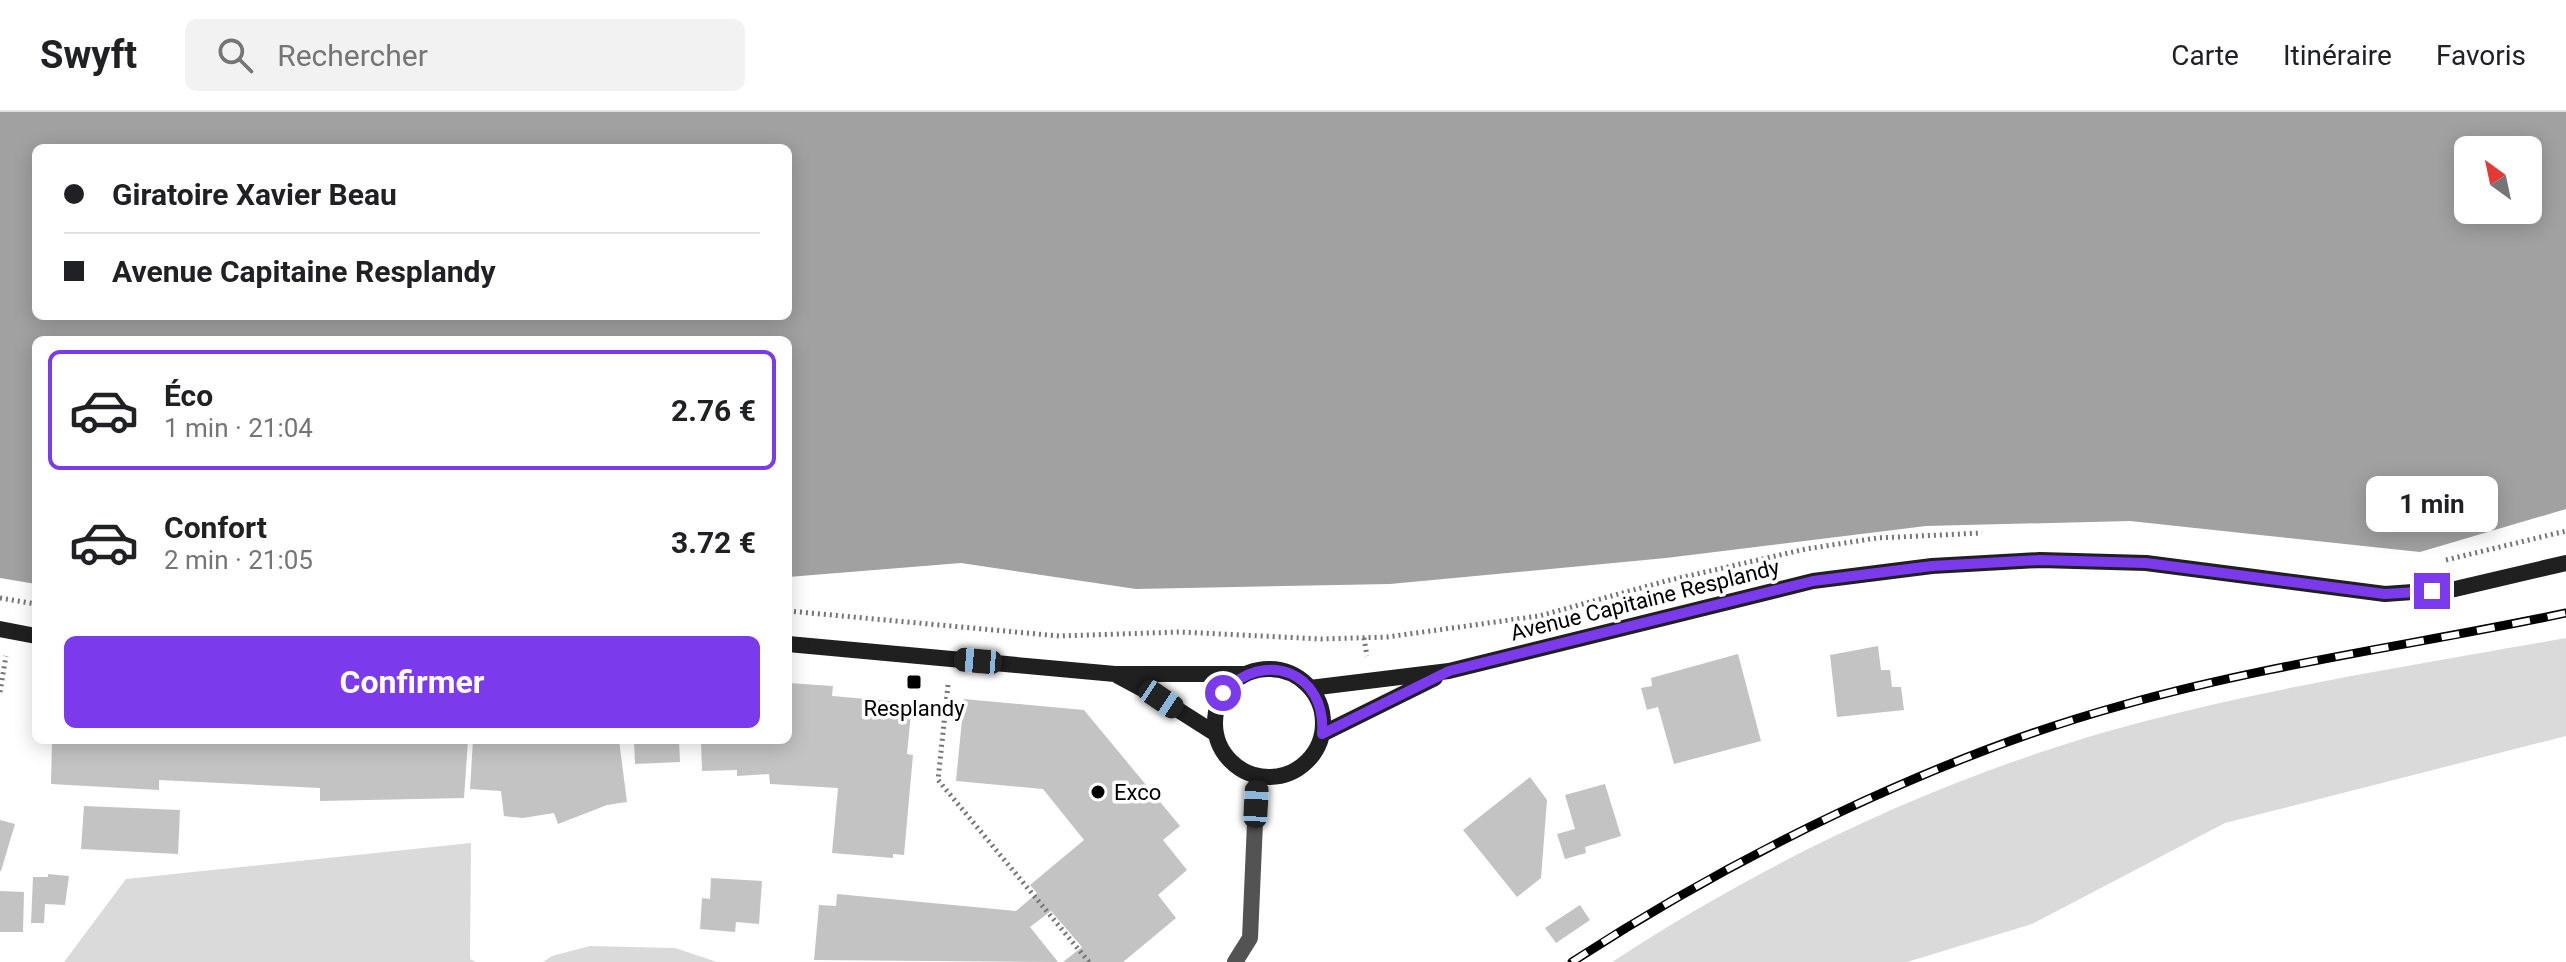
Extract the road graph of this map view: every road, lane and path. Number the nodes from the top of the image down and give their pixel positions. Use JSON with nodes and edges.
{"nodes":[{"id":1,"x":2566,"y":563,"type":"edge"},
{"id":2,"x":0,"y":598,"type":"edge"},
{"id":3,"x":32,"y":603,"type":"edge"},
{"id":4,"x":792,"y":611,"type":"edge"},
{"id":5,"x":1474,"y":627,"type":"dead end"},
{"id":6,"x":0,"y":629,"type":"edge"},
{"id":7,"x":32,"y":635,"type":"edge"},
{"id":8,"x":792,"y":644,"type":"edge"},
{"id":9,"x":1449,"y":671,"type":"junction"},
{"id":10,"x":1115,"y":674,"type":"junction"},
{"id":11,"x":1244,"y":674,"type":"junction"},
{"id":12,"x":1310,"y":688,"type":"junction"},
{"id":13,"x":946,"y":697,"type":"dead end"},
{"id":14,"x":1216,"y":734,"type":"junction"},
{"id":15,"x":1322,"y":734,"type":"junction"},
{"id":16,"x":1257,"y":776,"type":"junction"},
{"id":17,"x":1089,"y":962,"type":"edge"},
{"id":18,"x":1235,"y":962,"type":"edge"}],
"edges":[{"from":1,"to":9,"type":"main road","name":"Avenue Capitaine Resplandy"},
{"from":2,"to":3,"type":"path"},
{"from":4,"to":5,"type":"path"},
{"from":6,"to":7,"type":"main road"},
{"from":8,"to":10,"type":"main road"},
{"from":9,"to":12,"type":"main road","name":"Avenue Capitaine Resplandy"},
{"from":9,"to":15,"type":"main road","name":"Avenue Capitaine Resplandy"},
{"from":10,"to":11,"type":"main road"},
{"from":10,"to":14,"type":"main road"},
{"from":11,"to":12,"type":"main road"},
{"from":11,"to":14,"type":"main road"},
{"from":12,"to":15,"type":"main road"},
{"from":13,"to":17,"type":"path"},
{"from":14,"to":16,"type":"main road"},
{"from":15,"to":16,"type":"main road"},
{"from":16,"to":18,"type":"street"}]}
